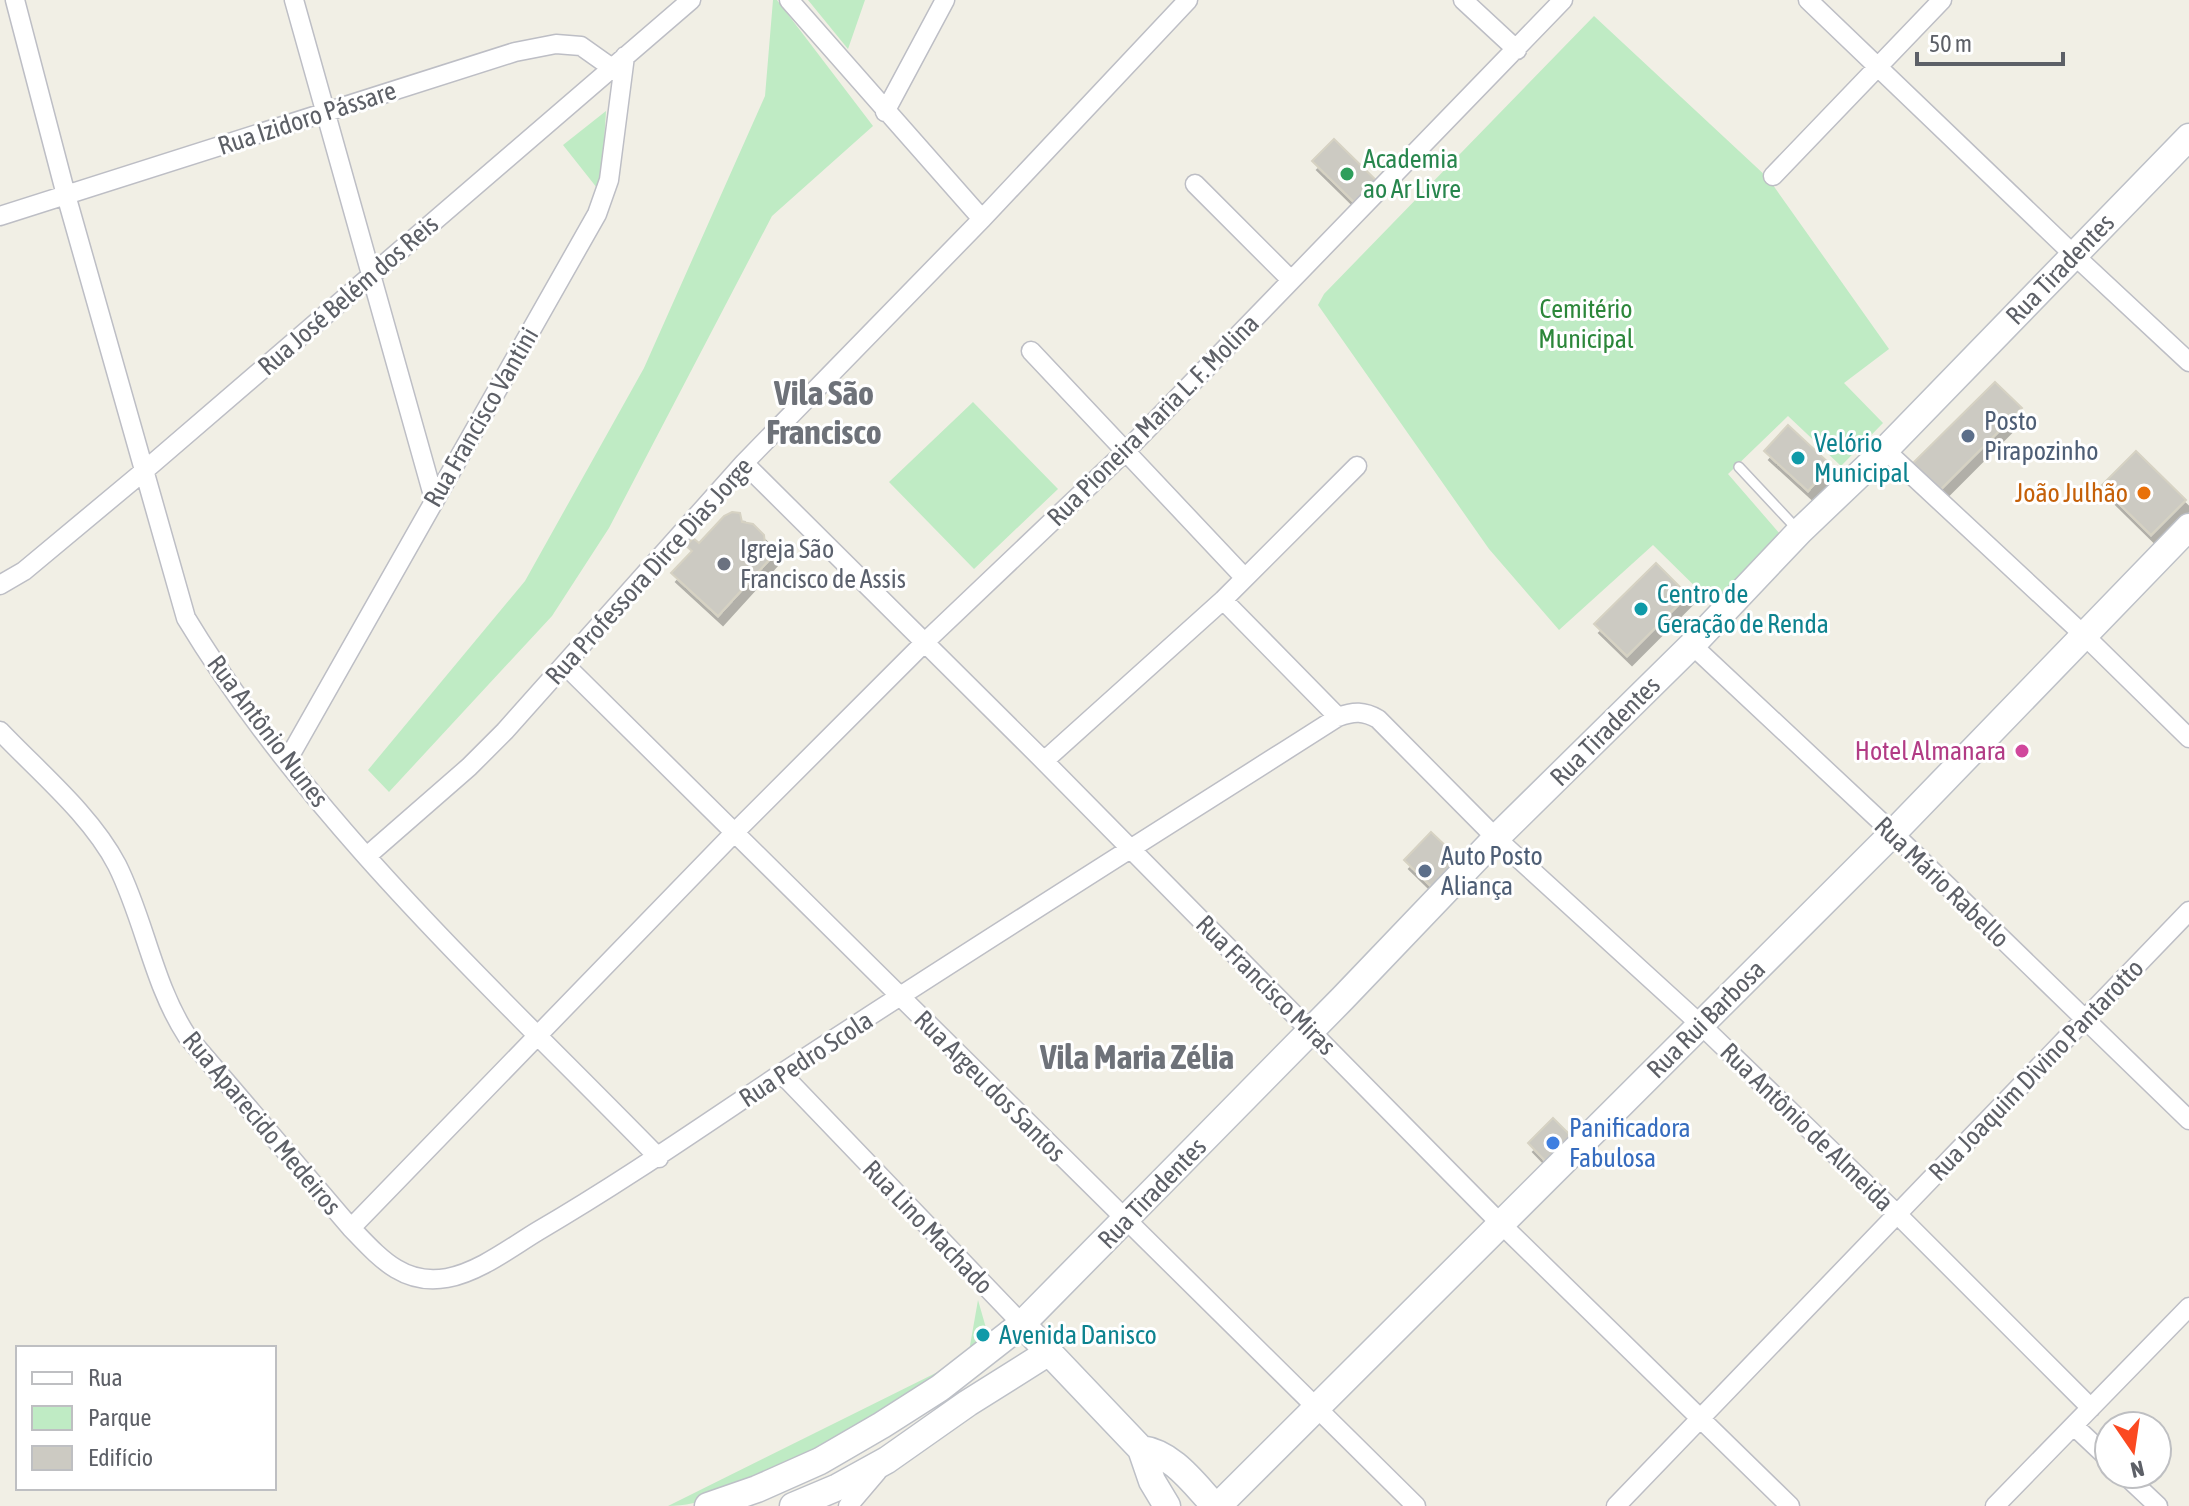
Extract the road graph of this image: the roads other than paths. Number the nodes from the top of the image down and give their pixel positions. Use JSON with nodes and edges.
{"nodes":[{"id":1,"x":15,"y":0,"type":"edge"},
{"id":2,"x":294,"y":0,"type":"edge"},
{"id":3,"x":691,"y":0,"type":"edge"},
{"id":4,"x":789,"y":0,"type":"edge"},
{"id":5,"x":945,"y":0,"type":"edge"},
{"id":6,"x":1188,"y":0,"type":"edge"},
{"id":7,"x":1463,"y":0,"type":"edge"},
{"id":8,"x":1563,"y":0,"type":"edge"},
{"id":9,"x":1808,"y":0,"type":"edge"},
{"id":10,"x":1942,"y":0,"type":"edge"},
{"id":11,"x":1517,"y":50,"type":"junction"},
{"id":12,"x":618,"y":62,"type":"junction"},
{"id":13,"x":1877,"y":68,"type":"junction"},
{"id":14,"x":324,"y":112,"type":"junction"},
{"id":15,"x":885,"y":112,"type":"junction"},
{"id":16,"x":2189,"y":137,"type":"edge"},
{"id":17,"x":1773,"y":176,"type":"dead end"},
{"id":18,"x":1195,"y":184,"type":"dead end"},
{"id":19,"x":66,"y":195,"type":"junction"},
{"id":20,"x":0,"y":216,"type":"edge"},
{"id":21,"x":982,"y":219,"type":"junction"},
{"id":22,"x":2074,"y":255,"type":"junction"},
{"id":23,"x":371,"y":274,"type":"junction"},
{"id":24,"x":1291,"y":280,"type":"junction"},
{"id":25,"x":1031,"y":351,"type":"dead end"},
{"id":26,"x":2189,"y":362,"type":"edge"},
{"id":27,"x":1885,"y":450,"type":"junction"},
{"id":28,"x":1126,"y":451,"type":"junction"},
{"id":29,"x":744,"y":463,"type":"junction"},
{"id":30,"x":1357,"y":466,"type":"dead end"},
{"id":31,"x":1739,"y":467,"type":"dead end"},
{"id":32,"x":144,"y":471,"type":"junction"},
{"id":33,"x":434,"y":499,"type":"junction"},
{"id":34,"x":2189,"y":527,"type":"edge"},
{"id":35,"x":1800,"y":531,"type":"junction"},
{"id":36,"x":1244,"y":577,"type":"junction"},
{"id":37,"x":0,"y":585,"type":"edge"},
{"id":38,"x":1223,"y":600,"type":"junction"},
{"id":39,"x":2086,"y":637,"type":"junction"},
{"id":40,"x":924,"y":643,"type":"junction"},
{"id":41,"x":1692,"y":645,"type":"junction"},
{"id":42,"x":565,"y":665,"type":"junction"},
{"id":43,"x":1338,"y":717,"type":"junction"},
{"id":44,"x":0,"y":731,"type":"edge"},
{"id":45,"x":2189,"y":738,"type":"edge"},
{"id":46,"x":287,"y":761,"type":"junction"},
{"id":47,"x":1044,"y":761,"type":"junction"},
{"id":48,"x":734,"y":833,"type":"junction"},
{"id":49,"x":1893,"y":833,"type":"junction"},
{"id":50,"x":1496,"y":838,"type":"junction"},
{"id":51,"x":1131,"y":848,"type":"junction"},
{"id":52,"x":367,"y":856,"type":"junction"},
{"id":53,"x":2189,"y":911,"type":"edge"},
{"id":54,"x":901,"y":997,"type":"junction"},
{"id":55,"x":2084,"y":1020,"type":"junction"},
{"id":56,"x":1700,"y":1024,"type":"junction"},
{"id":57,"x":1310,"y":1030,"type":"junction"},
{"id":58,"x":538,"y":1034,"type":"junction"},
{"id":59,"x":782,"y":1074,"type":"junction"},
{"id":60,"x":2189,"y":1120,"type":"edge"},
{"id":61,"x":659,"y":1158,"type":"junction"},
{"id":62,"x":1898,"y":1215,"type":"junction"},
{"id":63,"x":1125,"y":1221,"type":"junction"},
{"id":64,"x":1500,"y":1223,"type":"junction"},
{"id":65,"x":351,"y":1228,"type":"junction"},
{"id":66,"x":479,"y":1266,"type":"joint"},
{"id":67,"x":2189,"y":1307,"type":"edge"},
{"id":68,"x":1022,"y":1324,"type":"junction"},
{"id":69,"x":1049,"y":1352,"type":"junction"},
{"id":70,"x":1317,"y":1407,"type":"junction"},
{"id":71,"x":2091,"y":1408,"type":"junction"},
{"id":72,"x":1700,"y":1418,"type":"junction"},
{"id":73,"x":2074,"y":1426,"type":"junction"},
{"id":74,"x":2093,"y":1444,"type":"edge"},
{"id":75,"x":1141,"y":1449,"type":"junction"},
{"id":76,"x":887,"y":1460,"type":"junction"},
{"id":77,"x":2141,"y":1490,"type":"edge"},
{"id":78,"x":708,"y":1506,"type":"edge"},
{"id":79,"x":793,"y":1506,"type":"edge"},
{"id":80,"x":848,"y":1506,"type":"edge"},
{"id":81,"x":1167,"y":1506,"type":"edge"},
{"id":82,"x":1216,"y":1506,"type":"edge"},
{"id":83,"x":1416,"y":1506,"type":"edge"},
{"id":84,"x":1616,"y":1506,"type":"edge"},
{"id":85,"x":1790,"y":1506,"type":"edge"},
{"id":86,"x":1995,"y":1506,"type":"edge"},
{"id":87,"x":2158,"y":1506,"type":"edge"}],
"edges":[{"from":1,"to":19,"type":"street","name":"Rua Antônio Nunes"},
{"from":2,"to":14,"type":"street"},
{"from":3,"to":12,"type":"street","name":"Rua José Belém dos Reis"},
{"from":4,"to":15,"type":"street"},
{"from":5,"to":15,"type":"street"},
{"from":6,"to":21,"type":"street","name":"Rua Professora Dirce Dias Jorge"},
{"from":7,"to":11,"type":"street"},
{"from":8,"to":11,"type":"street","name":"Rua Pioneira Maria L. F. Molina"},
{"from":9,"to":13,"type":"street"},
{"from":10,"to":13,"type":"street"},
{"from":11,"to":24,"type":"street","name":"Rua Pioneira Maria L. F. Molina"},
{"from":12,"to":14,"type":"street","name":"Rua Izidoro Pássare"},
{"from":12,"to":23,"type":"street","name":"Rua José Belém dos Reis"},
{"from":12,"to":33,"type":"street","name":"Rua Francisco Vantini"},
{"from":13,"to":17,"type":"street"},
{"from":13,"to":22,"type":"street"},
{"from":14,"to":19,"type":"street","name":"Rua Izidoro Pássare"},
{"from":14,"to":23,"type":"street"},
{"from":15,"to":21,"type":"street"},
{"from":16,"to":22,"type":"main road","name":"Rua Tiradentes"},
{"from":18,"to":24,"type":"street"},
{"from":19,"to":20,"type":"street","name":"Rua Izidoro Pássare"},
{"from":19,"to":32,"type":"street","name":"Rua Antônio Nunes"},
{"from":21,"to":29,"type":"street","name":"Rua Professora Dirce Dias Jorge"},
{"from":22,"to":26,"type":"street"},
{"from":22,"to":27,"type":"main road","name":"Rua Tiradentes"},
{"from":23,"to":32,"type":"street","name":"Rua José Belém dos Reis"},
{"from":23,"to":33,"type":"street"},
{"from":24,"to":28,"type":"street","name":"Rua Pioneira Maria L. F. Molina"},
{"from":25,"to":28,"type":"street"},
{"from":27,"to":35,"type":"main road","name":"Rua Tiradentes"},
{"from":27,"to":39,"type":"street"},
{"from":28,"to":36,"type":"street"},
{"from":28,"to":40,"type":"street","name":"Rua Pioneira Maria L. F. Molina"},
{"from":29,"to":40,"type":"street","name":"Rua Francisco Miras"},
{"from":29,"to":42,"type":"street","name":"Rua Professora Dirce Dias Jorge"},
{"from":30,"to":36,"type":"street"},
{"from":31,"to":35,"type":"lane"},
{"from":32,"to":37,"type":"street","name":"Rua José Belém dos Reis"},
{"from":32,"to":46,"type":"street","name":"Rua Antônio Nunes"},
{"from":33,"to":46,"type":"street","name":"Rua Francisco Vantini"},
{"from":34,"to":39,"type":"main road","name":"Rua Rui Barbosa"},
{"from":35,"to":41,"type":"main road","name":"Rua Tiradentes"},
{"from":36,"to":38,"type":"street"},
{"from":38,"to":43,"type":"street"},
{"from":38,"to":47,"type":"street"},
{"from":39,"to":45,"type":"street"},
{"from":39,"to":49,"type":"main road","name":"Rua Rui Barbosa"},
{"from":40,"to":47,"type":"street","name":"Rua Francisco Miras"},
{"from":40,"to":48,"type":"street","name":"Rua Pioneira Maria L. F. Molina"},
{"from":41,"to":49,"type":"street","name":"Rua Mário Rabello"},
{"from":41,"to":50,"type":"main road","name":"Rua Tiradentes"},
{"from":42,"to":48,"type":"street","name":"Rua Argeu dos Santos"},
{"from":42,"to":52,"type":"street","name":"Rua Professora Dirce Dias Jorge"},
{"from":43,"to":50,"type":"street","name":"Rua Antônio de Almeida"},
{"from":43,"to":51,"type":"street","name":"Rua Pedro Scola"},
{"from":44,"to":65,"type":"street","name":"Rua Aparecido Medeiros"},
{"from":46,"to":52,"type":"street","name":"Rua Antônio Nunes"},
{"from":47,"to":51,"type":"street","name":"Rua Francisco Miras"},
{"from":48,"to":54,"type":"street","name":"Rua Argeu dos Santos"},
{"from":48,"to":58,"type":"street","name":"Rua Pioneira Maria L. F. Molina"},
{"from":49,"to":55,"type":"street","name":"Rua Mário Rabello"},
{"from":49,"to":56,"type":"main road","name":"Rua Rui Barbosa"},
{"from":50,"to":56,"type":"street","name":"Rua Antônio de Almeida"},
{"from":50,"to":57,"type":"main road","name":"Rua Tiradentes"},
{"from":51,"to":54,"type":"street","name":"Rua Pedro Scola"},
{"from":51,"to":57,"type":"street","name":"Rua Francisco Miras"},
{"from":52,"to":58,"type":"street","name":"Rua Antônio Nunes"},
{"from":53,"to":55,"type":"street","name":"Rua Joaquim Divino Pantarotto"},
{"from":54,"to":59,"type":"street","name":"Rua Pedro Scola"},
{"from":54,"to":63,"type":"street","name":"Rua Argeu dos Santos"},
{"from":55,"to":60,"type":"street","name":"Rua Mário Rabello"},
{"from":55,"to":62,"type":"street","name":"Rua Joaquim Divino Pantarotto"},
{"from":56,"to":62,"type":"street","name":"Rua Antônio de Almeida"},
{"from":56,"to":64,"type":"main road","name":"Rua Rui Barbosa"},
{"from":57,"to":63,"type":"main road","name":"Rua Tiradentes"},
{"from":57,"to":64,"type":"street","name":"Rua Francisco Miras"},
{"from":58,"to":61,"type":"street","name":"Rua Antônio Nunes"},
{"from":58,"to":65,"type":"street","name":"Rua Pioneira Maria L. F. Molina"},
{"from":59,"to":61,"type":"street","name":"Rua Pedro Scola"},
{"from":59,"to":68,"type":"street","name":"Rua Lino Machado"},
{"from":61,"to":66,"type":"street","name":"Rua Pedro Scola"},
{"from":62,"to":71,"type":"street","name":"Rua Antônio de Almeida"},
{"from":62,"to":72,"type":"street","name":"Rua Joaquim Divino Pantarotto"},
{"from":63,"to":68,"type":"main road","name":"Rua Tiradentes"},
{"from":63,"to":70,"type":"street","name":"Rua Argeu dos Santos"},
{"from":64,"to":70,"type":"main road","name":"Rua Rui Barbosa"},
{"from":64,"to":72,"type":"street","name":"Rua Francisco Miras"},
{"from":65,"to":66,"type":"street","name":"Rua Aparecido Medeiros"},
{"from":67,"to":71,"type":"street"},
{"from":68,"to":69,"type":"main road","name":"Rua Lino Machado"},
{"from":68,"to":78,"type":"main road"},
{"from":69,"to":75,"type":"main road","name":"Rua Lino Machado"},
{"from":69,"to":76,"type":"main road"},
{"from":70,"to":82,"type":"main road","name":"Rua Rui Barbosa"},
{"from":70,"to":83,"type":"street","name":"Rua Argeu dos Santos"},
{"from":71,"to":73,"type":"street"},
{"from":72,"to":84,"type":"street","name":"Rua Joaquim Divino Pantarotto"},
{"from":72,"to":85,"type":"street","name":"Rua Francisco Miras"},
{"from":73,"to":74,"type":"street"},
{"from":73,"to":86,"type":"street"},
{"from":75,"to":81,"type":"main road","name":"Rua Lino Machado"},
{"from":75,"to":82,"type":"main road","name":"Rua Lino Machado"},
{"from":76,"to":79,"type":"main road"},
{"from":76,"to":80,"type":"street"},
{"from":77,"to":87,"type":"street"}]}
